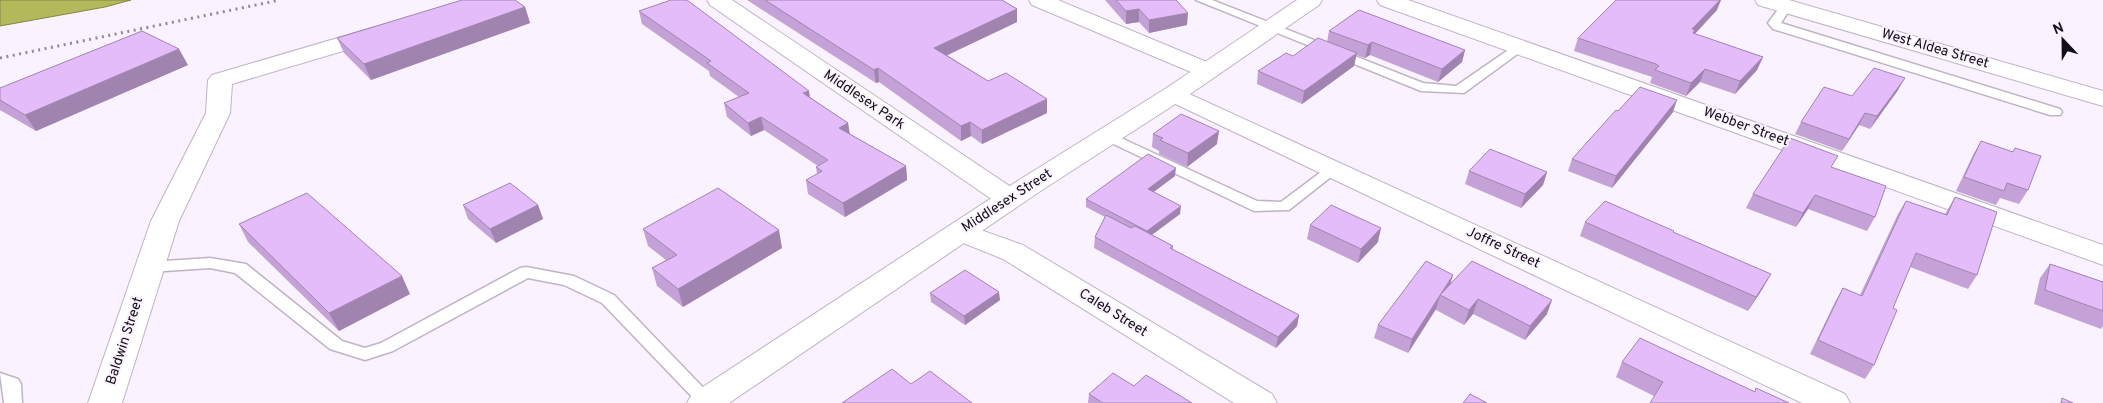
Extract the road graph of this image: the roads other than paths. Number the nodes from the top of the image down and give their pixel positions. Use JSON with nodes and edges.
{"nodes":[{"id":1,"x":718,"y":0,"type":"edge"},
{"id":2,"x":1040,"y":0,"type":"edge"},
{"id":3,"x":1202,"y":0,"type":"edge"},
{"id":4,"x":1311,"y":0,"type":"edge"},
{"id":5,"x":1388,"y":0,"type":"edge"},
{"id":6,"x":1776,"y":3,"type":"edge"},
{"id":7,"x":401,"y":26,"type":"edge"},
{"id":8,"x":1271,"y":27,"type":"junction"},
{"id":9,"x":1521,"y":47,"type":"junction"},
{"id":10,"x":1206,"y":70,"type":"junction"},
{"id":11,"x":1174,"y":94,"type":"junction"},
{"id":12,"x":2103,"y":99,"type":"edge"},
{"id":13,"x":2055,"y":112,"type":"dead end"},
{"id":14,"x":1108,"y":136,"type":"junction"},
{"id":15,"x":1334,"y":169,"type":"junction"},
{"id":16,"x":1010,"y":199,"type":"junction"},
{"id":17,"x":961,"y":232,"type":"junction"},
{"id":18,"x":2103,"y":255,"type":"edge"},
{"id":19,"x":148,"y":272,"type":"junction"},
{"id":20,"x":0,"y":380,"type":"edge"},
{"id":21,"x":706,"y":402,"type":"edge"},
{"id":22,"x":13,"y":403,"type":"edge"},
{"id":23,"x":105,"y":403,"type":"edge"},
{"id":24,"x":1260,"y":403,"type":"edge"},
{"id":25,"x":1833,"y":403,"type":"edge"}],
"edges":[{"from":1,"to":16,"type":"street","name":"Middlesex Park"},
{"from":2,"to":10,"type":"street"},
{"from":3,"to":8,"type":"lane"},
{"from":4,"to":8,"type":"street","name":"Middlesex Street"},
{"from":5,"to":9,"type":"street","name":"Webber Street"},
{"from":6,"to":12,"type":"street","name":"West Aldea Street"},
{"from":6,"to":13,"type":"lane"},
{"from":7,"to":19,"type":"street","name":"Baldwin Street"},
{"from":8,"to":9,"type":"lane"},
{"from":8,"to":10,"type":"street","name":"Middlesex Street"},
{"from":9,"to":18,"type":"street","name":"Webber Street"},
{"from":10,"to":11,"type":"street","name":"Middlesex Street"},
{"from":11,"to":14,"type":"street","name":"Middlesex Street"},
{"from":11,"to":15,"type":"street","name":"Joffre Street"},
{"from":14,"to":15,"type":"lane"},
{"from":14,"to":16,"type":"street","name":"Middlesex Street"},
{"from":15,"to":25,"type":"street","name":"Joffre Street"},
{"from":16,"to":17,"type":"street","name":"Middlesex Street"},
{"from":17,"to":21,"type":"street","name":"Middlesex Street"},
{"from":17,"to":24,"type":"street","name":"Caleb Street"},
{"from":19,"to":21,"type":"lane"},
{"from":19,"to":23,"type":"street","name":"Baldwin Street"},
{"from":20,"to":22,"type":"lane"}]}
